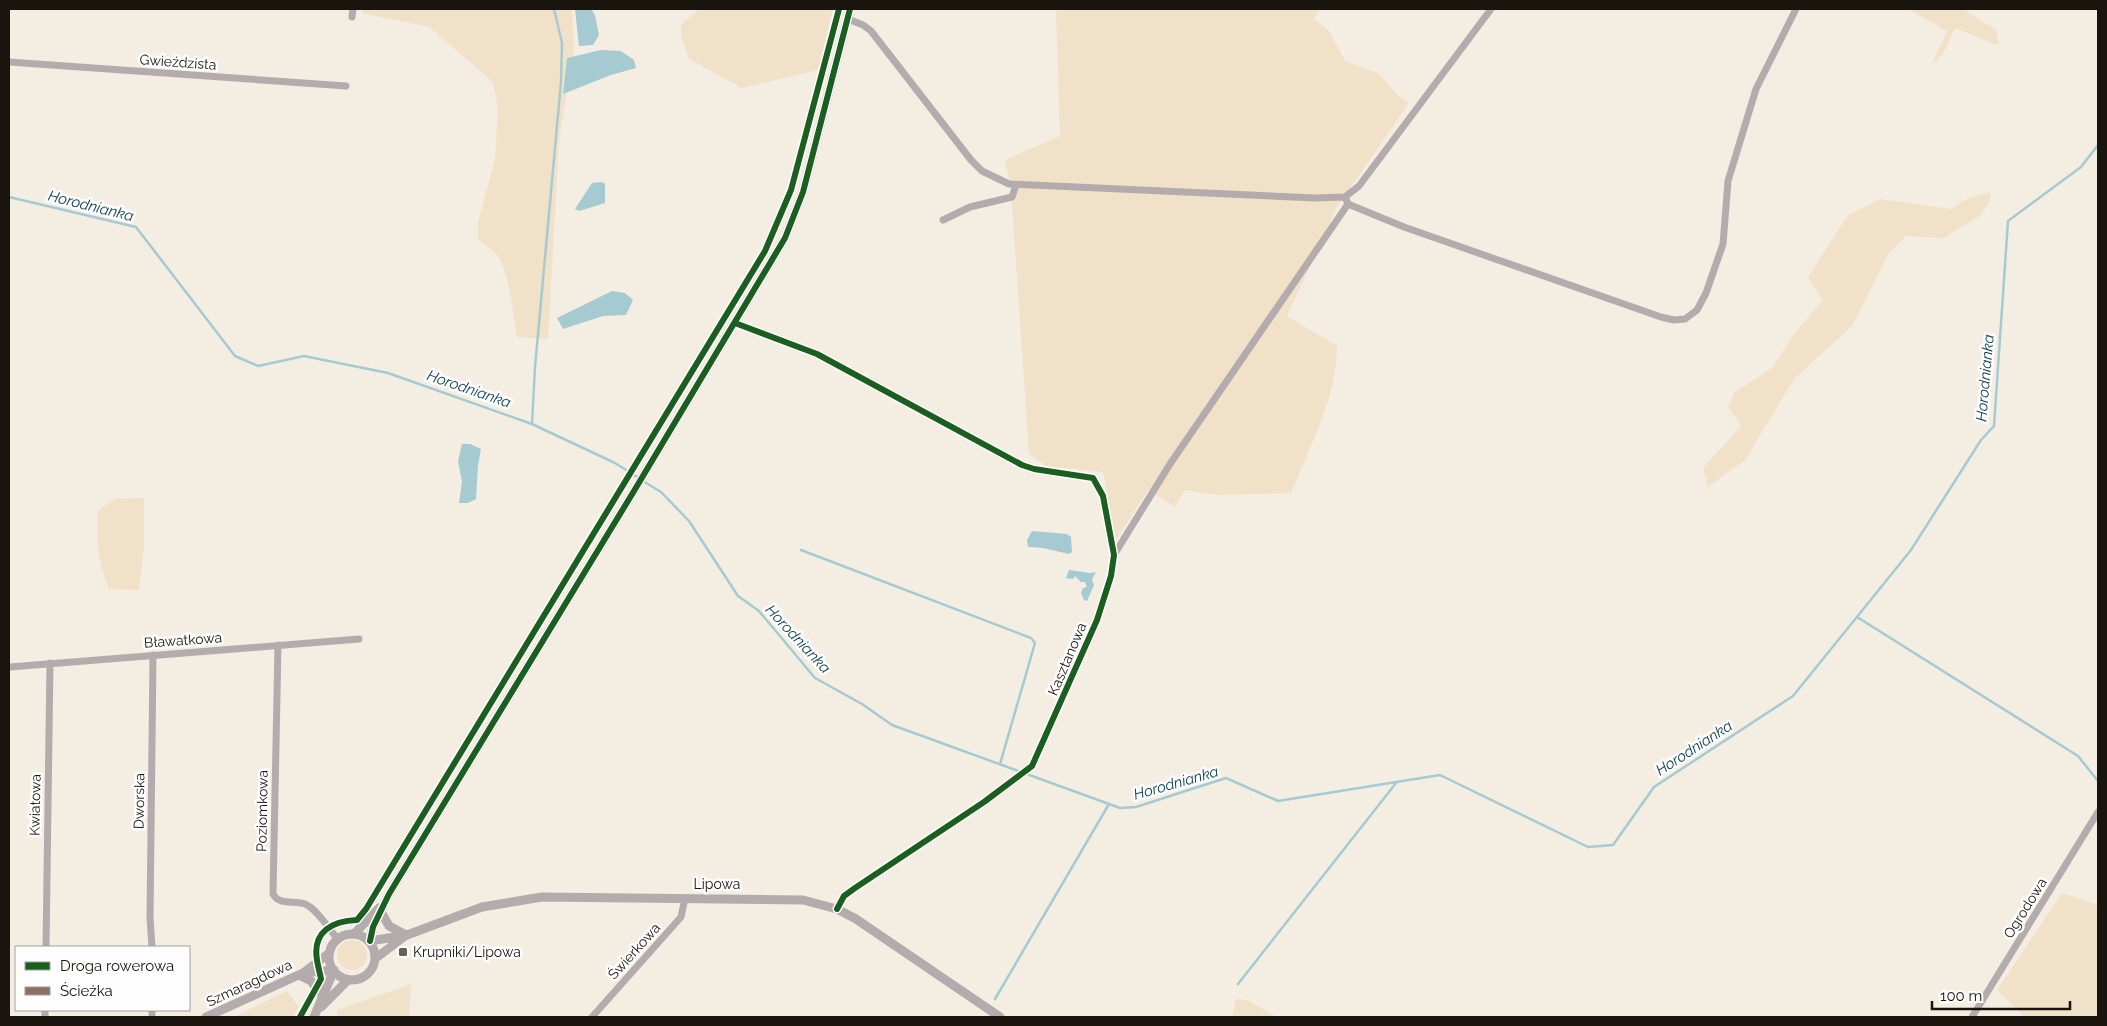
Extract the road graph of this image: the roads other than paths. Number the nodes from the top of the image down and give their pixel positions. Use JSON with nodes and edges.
{"nodes":[{"id":1,"x":352,"y":9,"type":"edge"},
{"id":2,"x":850,"y":9,"type":"edge"},
{"id":3,"x":1490,"y":9,"type":"edge"},
{"id":4,"x":1796,"y":9,"type":"edge"},
{"id":5,"x":352,"y":17,"type":"dead end"},
{"id":6,"x":848,"y":19,"type":"junction"},
{"id":7,"x":9,"y":62,"type":"edge"},
{"id":8,"x":346,"y":86,"type":"dead end"},
{"id":9,"x":1016,"y":185,"type":"junction"},
{"id":10,"x":1347,"y":200,"type":"junction"},
{"id":11,"x":943,"y":220,"type":"dead end"},
{"id":12,"x":735,"y":323,"type":"junction"},
{"id":13,"x":1114,"y":555,"type":"junction"},
{"id":14,"x":359,"y":638,"type":"dead end"},
{"id":15,"x":278,"y":646,"type":"junction"},
{"id":16,"x":153,"y":655,"type":"junction"},
{"id":17,"x":50,"y":663,"type":"junction"},
{"id":18,"x":10,"y":667,"type":"edge"},
{"id":19,"x":2098,"y":812,"type":"edge"},
{"id":20,"x":685,"y":898,"type":"junction"},
{"id":21,"x":382,"y":907,"type":"junction"},
{"id":22,"x":837,"y":909,"type":"junction"},
{"id":23,"x":355,"y":933,"type":"junction"},
{"id":24,"x":407,"y":935,"type":"junction"},
{"id":25,"x":337,"y":938,"type":"junction"},
{"id":26,"x":370,"y":941,"type":"junction"},
{"id":27,"x":46,"y":946,"type":"edge"},
{"id":28,"x":152,"y":946,"type":"edge"},
{"id":29,"x":328,"y":954,"type":"junction"},
{"id":30,"x":376,"y":958,"type":"junction"},
{"id":31,"x":334,"y":970,"type":"junction"},
{"id":32,"x":301,"y":974,"type":"junction"},
{"id":33,"x":348,"y":980,"type":"junction"},
{"id":34,"x":324,"y":998,"type":"junction"},
{"id":35,"x":319,"y":1009,"type":"junction"},
{"id":36,"x":206,"y":1017,"type":"edge"},
{"id":37,"x":314,"y":1017,"type":"edge"},
{"id":38,"x":592,"y":1017,"type":"edge"},
{"id":39,"x":999,"y":1017,"type":"edge"},
{"id":40,"x":1972,"y":1017,"type":"edge"}],
"edges":[{"from":1,"to":5,"type":"street"},
{"from":2,"to":6,"type":"street"},
{"from":3,"to":10,"type":"street"},
{"from":4,"to":10,"type":"street"},
{"from":6,"to":9,"type":"street"},
{"from":6,"to":12,"type":"street"},
{"from":7,"to":8,"type":"street","name":"Gwieździsta"},
{"from":9,"to":10,"type":"street"},
{"from":9,"to":11,"type":"street"},
{"from":10,"to":13,"type":"street"},
{"from":12,"to":13,"type":"street"},
{"from":12,"to":21,"type":"street"},
{"from":13,"to":22,"type":"street","name":"Kasztanowa"},
{"from":14,"to":15,"type":"street","name":"Bławatkowa"},
{"from":15,"to":16,"type":"street","name":"Bławatkowa"},
{"from":15,"to":25,"type":"street","name":"Poziomkowa"},
{"from":16,"to":17,"type":"street","name":"Bławatkowa"},
{"from":16,"to":28,"type":"street","name":"Dworska"},
{"from":17,"to":18,"type":"street","name":"Bławatkowa"},
{"from":17,"to":27,"type":"street","name":"Kwiatowa"},
{"from":19,"to":40,"type":"street","name":"Ogrodowa"},
{"from":20,"to":22,"type":"street","name":"Lipowa"},
{"from":20,"to":24,"type":"street","name":"Lipowa"},
{"from":20,"to":38,"type":"street","name":"Świerkowa"},
{"from":21,"to":23,"type":"street"},
{"from":21,"to":24,"type":"street"},
{"from":21,"to":26,"type":"street"},
{"from":22,"to":39,"type":"street","name":"Lipowa"},
{"from":23,"to":25,"type":"street"},
{"from":23,"to":26,"type":"street"},
{"from":24,"to":26,"type":"street","name":"Lipowa"},
{"from":24,"to":30,"type":"street","name":"Lipowa"},
{"from":25,"to":29,"type":"street"},
{"from":26,"to":30,"type":"street"},
{"from":29,"to":31,"type":"street"},
{"from":29,"to":32,"type":"street","name":"Szmaragdowa"},
{"from":30,"to":33,"type":"street"},
{"from":31,"to":32,"type":"street","name":"Szmaragdowa"},
{"from":31,"to":33,"type":"street"},
{"from":31,"to":34,"type":"street"},
{"from":32,"to":34,"type":"street"},
{"from":32,"to":36,"type":"street","name":"Szmaragdowa"},
{"from":33,"to":35,"type":"street"},
{"from":34,"to":35,"type":"street"},
{"from":35,"to":37,"type":"street"}]}
